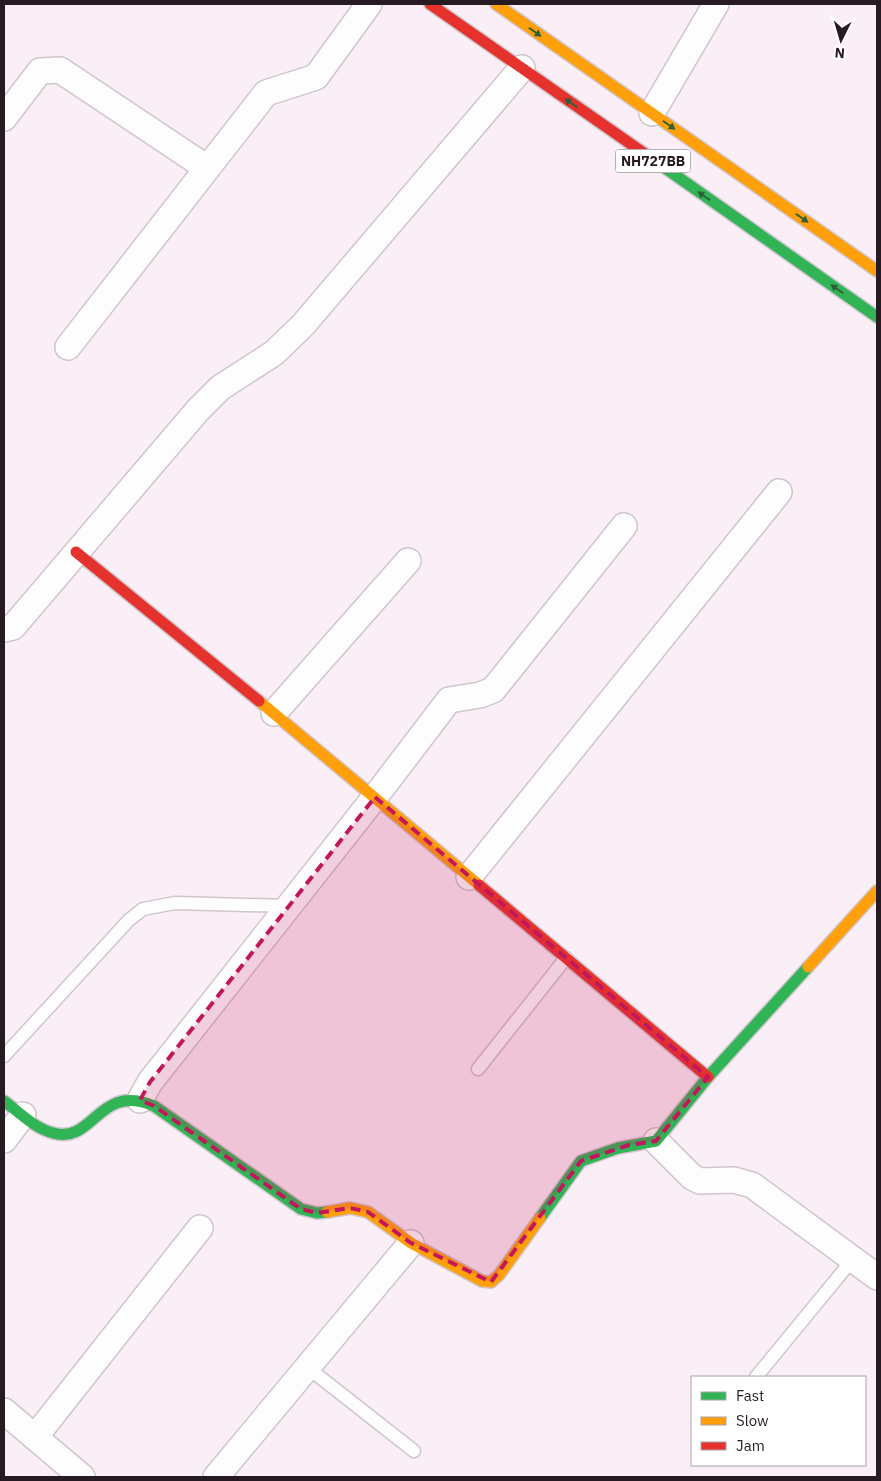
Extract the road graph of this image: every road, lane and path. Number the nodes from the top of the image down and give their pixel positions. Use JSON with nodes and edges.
{"nodes":[{"id":1,"x":368,"y":4,"type":"edge"},
{"id":2,"x":430,"y":4,"type":"edge"},
{"id":3,"x":496,"y":4,"type":"edge"},
{"id":4,"x":716,"y":4,"type":"edge"},
{"id":5,"x":522,"y":68,"type":"junction"},
{"id":6,"x":652,"y":113,"type":"junction"},
{"id":7,"x":4,"y":118,"type":"edge"},
{"id":8,"x":207,"y":168,"type":"junction"},
{"id":9,"x":877,"y":271,"type":"edge"},
{"id":10,"x":877,"y":317,"type":"edge"},
{"id":11,"x":68,"y":347,"type":"dead end"},
{"id":12,"x":778,"y":492,"type":"dead end"},
{"id":13,"x":624,"y":526,"type":"dead end"},
{"id":14,"x":76,"y":552,"type":"junction"},
{"id":15,"x":408,"y":561,"type":"dead end"},
{"id":16,"x":4,"y":629,"type":"edge"},
{"id":17,"x":274,"y":713,"type":"junction"},
{"id":18,"x":375,"y":797,"type":"junction"},
{"id":19,"x":469,"y":877,"type":"junction"},
{"id":20,"x":877,"y":891,"type":"edge"},
{"id":21,"x":290,"y":906,"type":"junction"},
{"id":22,"x":566,"y":958,"type":"junction"},
{"id":23,"x":4,"y":1056,"type":"edge"},
{"id":24,"x":478,"y":1069,"type":"dead end"},
{"id":25,"x":708,"y":1077,"type":"junction"},
{"id":26,"x":140,"y":1100,"type":"junction"},
{"id":27,"x":13,"y":1108,"type":"edge"},
{"id":28,"x":4,"y":1140,"type":"edge"},
{"id":29,"x":656,"y":1142,"type":"junction"},
{"id":30,"x":200,"y":1228,"type":"dead end"},
{"id":31,"x":411,"y":1243,"type":"junction"},
{"id":32,"x":853,"y":1259,"type":"junction"},
{"id":33,"x":877,"y":1278,"type":"edge"},
{"id":34,"x":307,"y":1367,"type":"junction"},
{"id":35,"x":757,"y":1376,"type":"edge"},
{"id":36,"x":4,"y":1411,"type":"edge"},
{"id":37,"x":34,"y":1437,"type":"junction"},
{"id":38,"x":414,"y":1451,"type":"dead end"},
{"id":39,"x":75,"y":1475,"type":"edge"},
{"id":40,"x":216,"y":1477,"type":"edge"}],
"edges":[{"from":1,"to":8,"type":"street"},
{"from":2,"to":5,"type":"main road","number":"NH727BB"},
{"from":3,"to":6,"type":"main road","number":"NH727BB","one_way":true},
{"from":4,"to":6,"type":"street"},
{"from":10,"to":5,"type":"main road","number":"NH727BB","one_way":true},
{"from":5,"to":14,"type":"street"},
{"from":6,"to":9,"type":"main road","number":"NH727BB","one_way":true},
{"from":7,"to":8,"type":"street"},
{"from":8,"to":11,"type":"street"},
{"from":12,"to":19,"type":"street"},
{"from":13,"to":18,"type":"street"},
{"from":14,"to":16,"type":"street"},
{"from":14,"to":17,"type":"main road"},
{"from":15,"to":17,"type":"street"},
{"from":17,"to":18,"type":"main road"},
{"from":18,"to":19,"type":"main road"},
{"from":18,"to":21,"type":"street"},
{"from":19,"to":22,"type":"main road"},
{"from":20,"to":25,"type":"main road"},
{"from":21,"to":23,"type":"lane"},
{"from":21,"to":26,"type":"street"},
{"from":22,"to":24,"type":"lane"},
{"from":22,"to":25,"type":"main road"},
{"from":25,"to":29,"type":"main road"},
{"from":26,"to":27,"type":"main road"},
{"from":26,"to":31,"type":"main road"},
{"from":27,"to":28,"type":"street"},
{"from":29,"to":31,"type":"main road"},
{"from":29,"to":32,"type":"street"},
{"from":30,"to":37,"type":"street"},
{"from":31,"to":34,"type":"street"},
{"from":32,"to":33,"type":"street"},
{"from":32,"to":35,"type":"lane"},
{"from":34,"to":38,"type":"lane"},
{"from":34,"to":40,"type":"street"},
{"from":36,"to":37,"type":"street"},
{"from":37,"to":39,"type":"street"}]}
